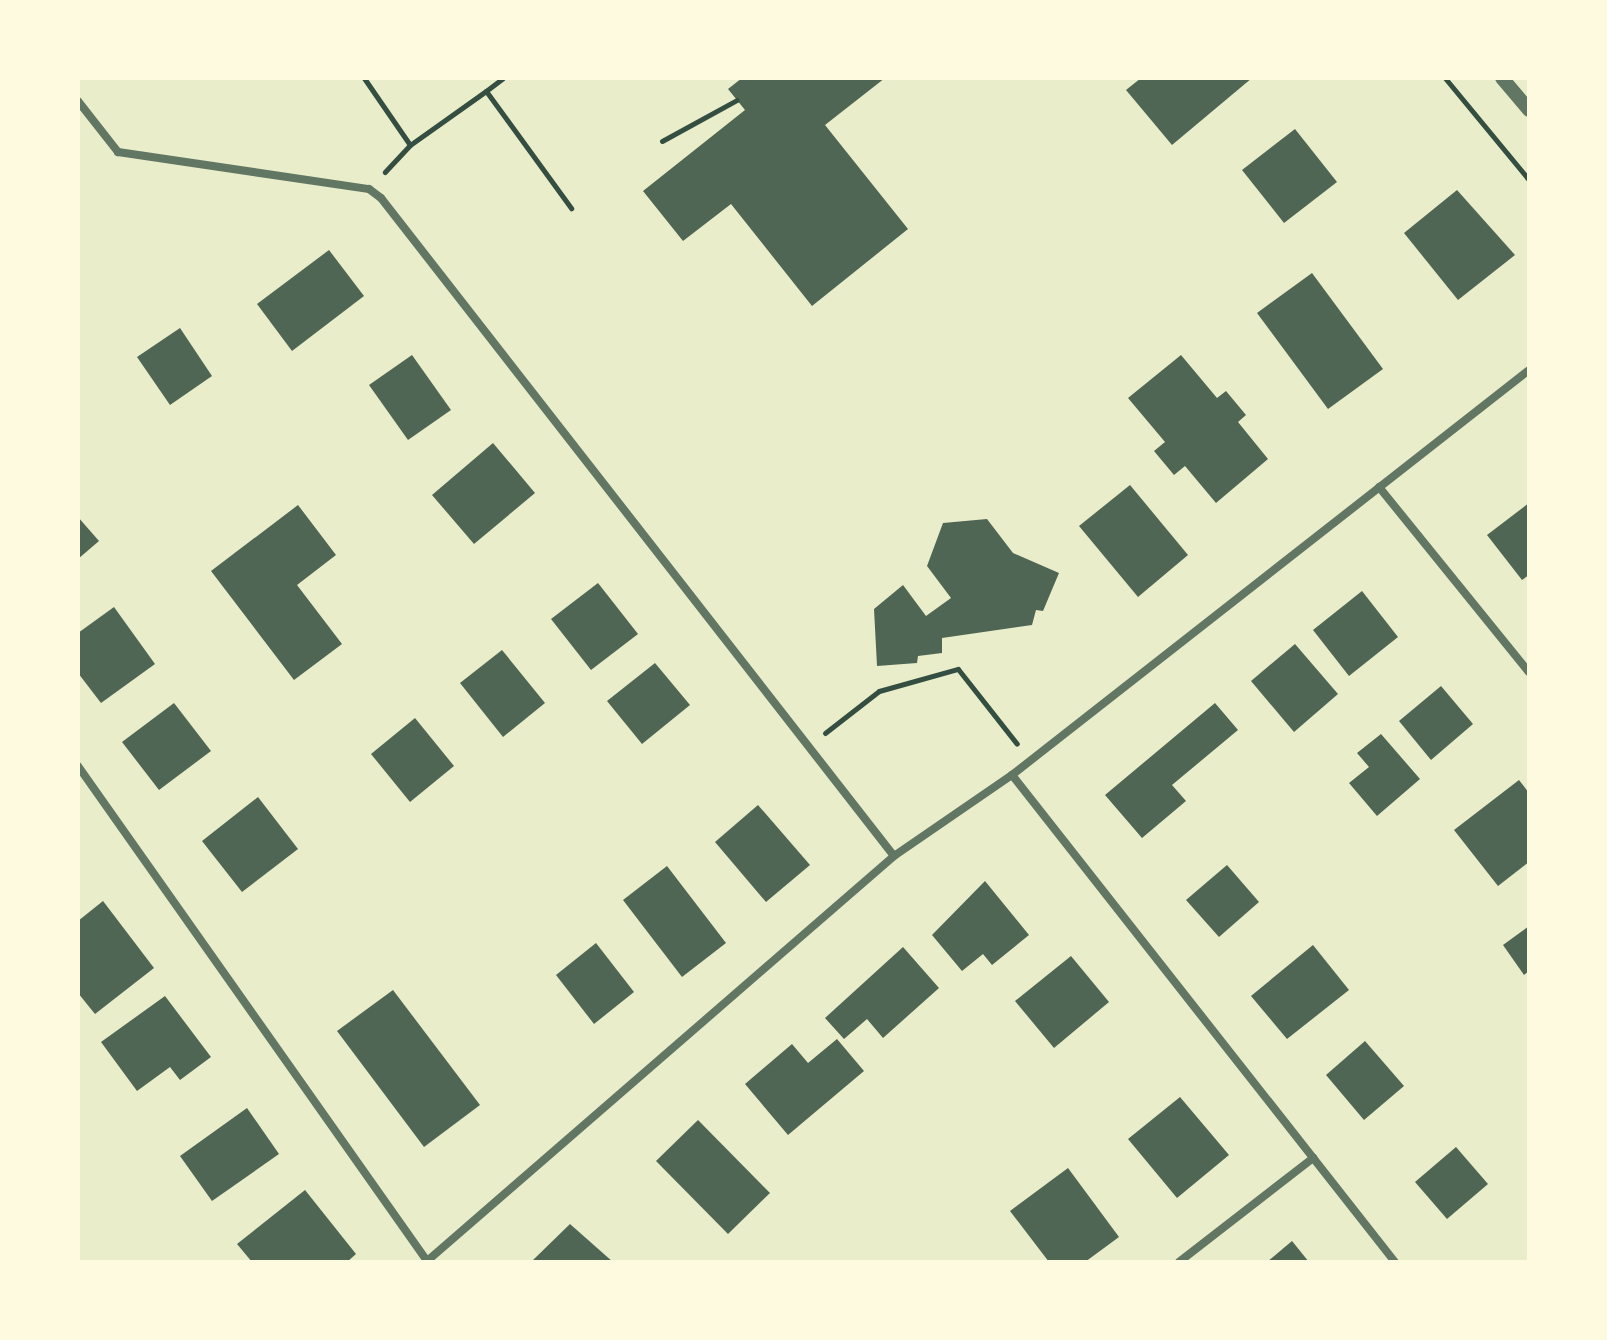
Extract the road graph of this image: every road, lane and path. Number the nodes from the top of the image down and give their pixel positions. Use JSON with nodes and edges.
{"nodes":[{"id":1,"x":364,"y":78,"type":"edge"},
{"id":2,"x":503,"y":78,"type":"edge"},
{"id":3,"x":1445,"y":78,"type":"edge"},
{"id":4,"x":1502,"y":78,"type":"edge"},
{"id":5,"x":486,"y":91,"type":"junction"},
{"id":6,"x":737,"y":100,"type":"dead end"},
{"id":7,"x":78,"y":101,"type":"edge"},
{"id":8,"x":1529,"y":110,"type":"edge"},
{"id":9,"x":662,"y":141,"type":"dead end"},
{"id":10,"x":410,"y":145,"type":"junction"},
{"id":11,"x":1529,"y":180,"type":"edge"},
{"id":12,"x":369,"y":189,"type":"junction"},
{"id":13,"x":571,"y":208,"type":"dead end"},
{"id":14,"x":1529,"y":370,"type":"edge"},
{"id":15,"x":1379,"y":487,"type":"junction"},
{"id":16,"x":1529,"y":672,"type":"edge"},
{"id":17,"x":806,"y":748,"type":"junction"},
{"id":18,"x":1030,"y":761,"type":"junction"},
{"id":19,"x":78,"y":766,"type":"edge"},
{"id":20,"x":1012,"y":775,"type":"junction"},
{"id":21,"x":894,"y":856,"type":"junction"},
{"id":22,"x":1313,"y":1158,"type":"junction"},
{"id":23,"x":427,"y":1261,"type":"edge"},
{"id":24,"x":1179,"y":1262,"type":"edge"},
{"id":25,"x":1395,"y":1262,"type":"edge"}],
"edges":[{"from":1,"to":10,"type":"path"},
{"from":2,"to":5,"type":"path"},
{"from":3,"to":11,"type":"path"},
{"from":4,"to":8,"type":"street"},
{"from":5,"to":10,"type":"path"},
{"from":5,"to":13,"type":"path"},
{"from":6,"to":9,"type":"path"},
{"from":7,"to":12,"type":"street"},
{"from":10,"to":12,"type":"path"},
{"from":12,"to":17,"type":"street"},
{"from":14,"to":15,"type":"street"},
{"from":15,"to":16,"type":"street"},
{"from":15,"to":18,"type":"street"},
{"from":17,"to":18,"type":"path"},
{"from":17,"to":21,"type":"street"},
{"from":18,"to":20,"type":"street"},
{"from":19,"to":23,"type":"street"},
{"from":20,"to":21,"type":"street"},
{"from":20,"to":22,"type":"street"},
{"from":21,"to":23,"type":"street"},
{"from":22,"to":24,"type":"street"},
{"from":22,"to":25,"type":"street"}]}
